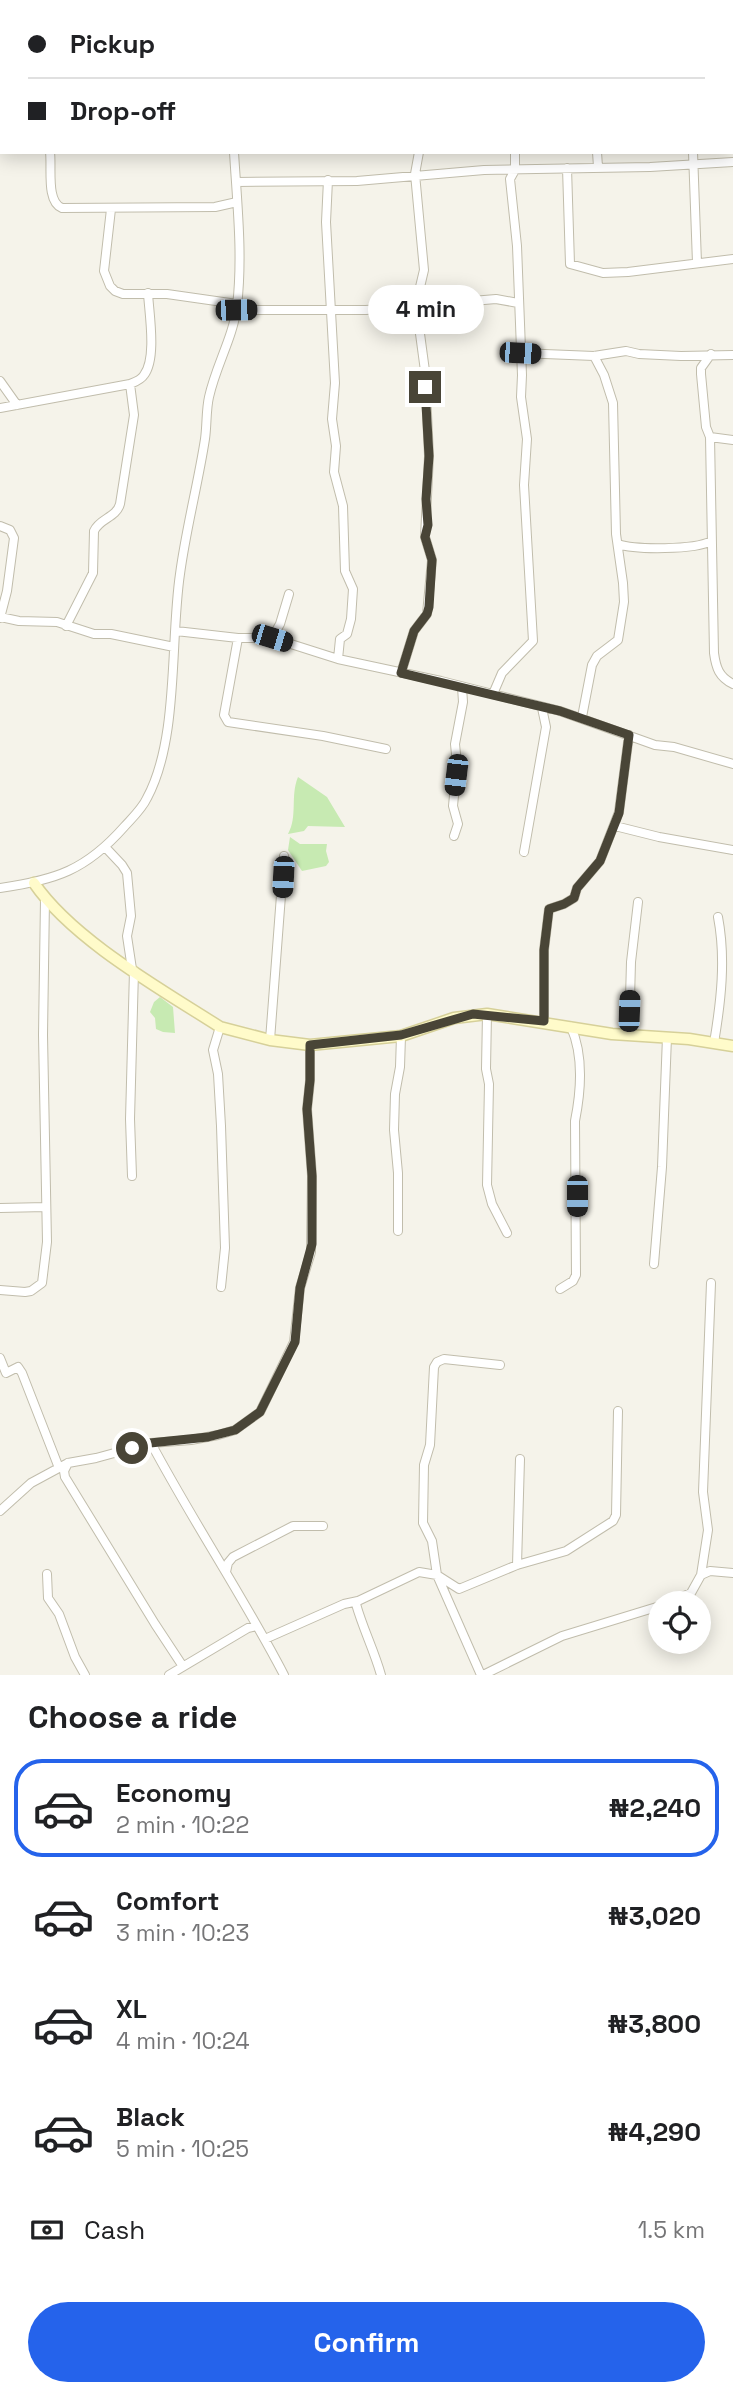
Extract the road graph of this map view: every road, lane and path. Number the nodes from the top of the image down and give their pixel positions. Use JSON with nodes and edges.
{"nodes":[{"id":1,"x":50,"y":154,"type":"edge"},
{"id":2,"x":234,"y":154,"type":"edge"},
{"id":3,"x":419,"y":154,"type":"edge"},
{"id":4,"x":515,"y":154,"type":"edge"},
{"id":5,"x":597,"y":154,"type":"edge"},
{"id":6,"x":693,"y":154,"type":"edge"},
{"id":7,"x":733,"y":162,"type":"edge"},
{"id":8,"x":693,"y":165,"type":"junction"},
{"id":9,"x":598,"y":167,"type":"junction"},
{"id":10,"x":567,"y":168,"type":"junction"},
{"id":11,"x":502,"y":170,"type":"junction"},
{"id":12,"x":515,"y":170,"type":"junction"},
{"id":13,"x":415,"y":174,"type":"junction"},
{"id":14,"x":510,"y":179,"type":"junction"},
{"id":15,"x":328,"y":180,"type":"junction"},
{"id":16,"x":236,"y":183,"type":"junction"},
{"id":17,"x":237,"y":202,"type":"junction"},
{"id":18,"x":111,"y":209,"type":"junction"},
{"id":19,"x":733,"y":259,"type":"edge"},
{"id":20,"x":697,"y":263,"type":"junction"},
{"id":21,"x":148,"y":293,"type":"junction"},
{"id":22,"x":518,"y":303,"type":"junction"},
{"id":23,"x":416,"y":304,"type":"junction"},
{"id":24,"x":237,"y":307,"type":"junction"},
{"id":25,"x":330,"y":309,"type":"junction"},
{"id":26,"x":520,"y":353,"type":"junction"},
{"id":27,"x":711,"y":354,"type":"junction"},
{"id":28,"x":733,"y":355,"type":"edge"},
{"id":29,"x":594,"y":356,"type":"junction"},
{"id":30,"x":681,"y":356,"type":"junction"},
{"id":31,"x":701,"y":368,"type":"junction"},
{"id":32,"x":0,"y":381,"type":"edge"},
{"id":33,"x":130,"y":384,"type":"junction"},
{"id":34,"x":17,"y":405,"type":"junction"},
{"id":35,"x":0,"y":408,"type":"edge"},
{"id":36,"x":710,"y":437,"type":"junction"},
{"id":37,"x":733,"y":440,"type":"edge"},
{"id":38,"x":0,"y":526,"type":"edge"},
{"id":39,"x":711,"y":541,"type":"junction"},
{"id":40,"x":618,"y":544,"type":"junction"},
{"id":41,"x":698,"y":547,"type":"junction"},
{"id":42,"x":712,"y":561,"type":"junction"},
{"id":43,"x":289,"y":594,"type":"dead end"},
{"id":44,"x":2,"y":616,"type":"edge"},
{"id":45,"x":66,"y":626,"type":"junction"},
{"id":46,"x":176,"y":631,"type":"junction"},
{"id":47,"x":238,"y":638,"type":"junction"},
{"id":48,"x":272,"y":638,"type":"junction"},
{"id":49,"x":174,"y":648,"type":"junction"},
{"id":50,"x":338,"y":659,"type":"junction"},
{"id":51,"x":401,"y":673,"type":"junction"},
{"id":52,"x":733,"y":684,"type":"edge"},
{"id":53,"x":462,"y":687,"type":"junction"},
{"id":54,"x":493,"y":694,"type":"junction"},
{"id":55,"x":542,"y":708,"type":"junction"},
{"id":56,"x":582,"y":717,"type":"junction"},
{"id":57,"x":629,"y":735,"type":"junction"},
{"id":58,"x":386,"y":749,"type":"dead end"},
{"id":59,"x":733,"y":764,"type":"edge"},
{"id":60,"x":615,"y":826,"type":"junction"},
{"id":61,"x":454,"y":836,"type":"dead end"},
{"id":62,"x":106,"y":848,"type":"junction"},
{"id":63,"x":733,"y":850,"type":"edge"},
{"id":64,"x":524,"y":852,"type":"dead end"},
{"id":65,"x":284,"y":856,"type":"dead end"},
{"id":66,"x":34,"y":883,"type":"junction"},
{"id":67,"x":0,"y":888,"type":"edge"},
{"id":68,"x":45,"y":899,"type":"junction"},
{"id":69,"x":639,"y":902,"type":"dead end"},
{"id":70,"x":718,"y":917,"type":"dead end"},
{"id":71,"x":133,"y":970,"type":"junction"},
{"id":72,"x":487,"y":1014,"type":"junction"},
{"id":73,"x":544,"y":1021,"type":"junction"},
{"id":74,"x":220,"y":1027,"type":"junction"},
{"id":75,"x":571,"y":1027,"type":"junction"},
{"id":76,"x":401,"y":1035,"type":"junction"},
{"id":77,"x":629,"y":1035,"type":"junction"},
{"id":78,"x":667,"y":1037,"type":"junction"},
{"id":79,"x":270,"y":1040,"type":"junction"},
{"id":80,"x":715,"y":1043,"type":"junction"},
{"id":81,"x":310,"y":1045,"type":"junction"},
{"id":82,"x":733,"y":1046,"type":"edge"},
{"id":83,"x":132,"y":1176,"type":"dead end"},
{"id":84,"x":46,"y":1207,"type":"junction"},
{"id":85,"x":0,"y":1208,"type":"edge"},
{"id":86,"x":398,"y":1231,"type":"dead end"},
{"id":87,"x":507,"y":1233,"type":"dead end"},
{"id":88,"x":654,"y":1264,"type":"dead end"},
{"id":89,"x":711,"y":1283,"type":"dead end"},
{"id":90,"x":221,"y":1287,"type":"dead end"},
{"id":91,"x":559,"y":1289,"type":"dead end"},
{"id":92,"x":0,"y":1290,"type":"edge"},
{"id":93,"x":0,"y":1359,"type":"edge"},
{"id":94,"x":500,"y":1366,"type":"dead end"},
{"id":95,"x":618,"y":1411,"type":"dead end"},
{"id":96,"x":150,"y":1443,"type":"junction"},
{"id":97,"x":520,"y":1459,"type":"dead end"},
{"id":98,"x":68,"y":1464,"type":"junction"},
{"id":99,"x":59,"y":1468,"type":"junction"},
{"id":100,"x":0,"y":1511,"type":"edge"},
{"id":101,"x":323,"y":1526,"type":"dead end"},
{"id":102,"x":517,"y":1565,"type":"junction"},
{"id":103,"x":226,"y":1572,"type":"junction"},
{"id":104,"x":733,"y":1573,"type":"edge"},
{"id":105,"x":47,"y":1574,"type":"dead end"},
{"id":106,"x":437,"y":1575,"type":"junction"},
{"id":107,"x":701,"y":1575,"type":"junction"},
{"id":108,"x":692,"y":1591,"type":"edge"},
{"id":109,"x":358,"y":1601,"type":"junction"},
{"id":110,"x":648,"y":1610,"type":"edge"},
{"id":111,"x":257,"y":1626,"type":"junction"},
{"id":112,"x":265,"y":1639,"type":"junction"},
{"id":113,"x":182,"y":1665,"type":"junction"},
{"id":114,"x":85,"y":1675,"type":"edge"},
{"id":115,"x":169,"y":1675,"type":"edge"},
{"id":116,"x":284,"y":1675,"type":"edge"},
{"id":117,"x":381,"y":1675,"type":"edge"},
{"id":118,"x":482,"y":1675,"type":"edge"}],
"edges":[{"from":1,"to":18,"type":"street"},
{"from":2,"to":16,"type":"street"},
{"from":3,"to":13,"type":"street"},
{"from":4,"to":12,"type":"street"},
{"from":5,"to":9,"type":"street"},
{"from":6,"to":8,"type":"street"},
{"from":7,"to":8,"type":"street"},
{"from":8,"to":9,"type":"street"},
{"from":8,"to":20,"type":"street"},
{"from":9,"to":10,"type":"street"},
{"from":10,"to":12,"type":"street"},
{"from":10,"to":20,"type":"street"},
{"from":11,"to":12,"type":"street"},
{"from":11,"to":13,"type":"street"},
{"from":11,"to":14,"type":"street"},
{"from":12,"to":14,"type":"street"},
{"from":13,"to":15,"type":"street"},
{"from":13,"to":23,"type":"street"},
{"from":14,"to":22,"type":"street"},
{"from":15,"to":16,"type":"street"},
{"from":15,"to":25,"type":"street"},
{"from":16,"to":17,"type":"street"},
{"from":17,"to":18,"type":"street"},
{"from":17,"to":24,"type":"street"},
{"from":18,"to":21,"type":"street"},
{"from":19,"to":20,"type":"street"},
{"from":21,"to":24,"type":"street"},
{"from":21,"to":33,"type":"street"},
{"from":22,"to":23,"type":"street"},
{"from":22,"to":26,"type":"street"},
{"from":23,"to":25,"type":"street"},
{"from":23,"to":51,"type":"street"},
{"from":24,"to":25,"type":"street"},
{"from":24,"to":46,"type":"street"},
{"from":25,"to":50,"type":"street"},
{"from":26,"to":29,"type":"street"},
{"from":26,"to":54,"type":"street"},
{"from":27,"to":28,"type":"street"},
{"from":27,"to":30,"type":"street"},
{"from":27,"to":31,"type":"street"},
{"from":29,"to":30,"type":"street"},
{"from":29,"to":40,"type":"street"},
{"from":30,"to":31,"type":"street"},
{"from":31,"to":36,"type":"street"},
{"from":32,"to":34,"type":"street"},
{"from":33,"to":34,"type":"street"},
{"from":33,"to":45,"type":"street"},
{"from":34,"to":35,"type":"street"},
{"from":36,"to":37,"type":"street"},
{"from":36,"to":39,"type":"street"},
{"from":38,"to":44,"type":"street"},
{"from":39,"to":41,"type":"street"},
{"from":39,"to":42,"type":"street"},
{"from":40,"to":41,"type":"street"},
{"from":40,"to":56,"type":"street"},
{"from":41,"to":42,"type":"street"},
{"from":42,"to":52,"type":"street"},
{"from":43,"to":48,"type":"street"},
{"from":44,"to":45,"type":"street"},
{"from":45,"to":49,"type":"street"},
{"from":46,"to":47,"type":"street"},
{"from":46,"to":49,"type":"street"},
{"from":47,"to":48,"type":"street"},
{"from":47,"to":58,"type":"street"},
{"from":48,"to":50,"type":"street"},
{"from":49,"to":62,"type":"street"},
{"from":50,"to":51,"type":"street"},
{"from":51,"to":53,"type":"street"},
{"from":53,"to":54,"type":"street"},
{"from":53,"to":61,"type":"street"},
{"from":54,"to":55,"type":"street"},
{"from":55,"to":56,"type":"street"},
{"from":55,"to":64,"type":"street"},
{"from":56,"to":57,"type":"street"},
{"from":57,"to":59,"type":"street"},
{"from":57,"to":60,"type":"street"},
{"from":60,"to":63,"type":"street"},
{"from":60,"to":73,"type":"street"},
{"from":62,"to":66,"type":"street"},
{"from":62,"to":71,"type":"street"},
{"from":65,"to":79,"type":"street"},
{"from":66,"to":67,"type":"street"},
{"from":66,"to":68,"type":"street"},
{"from":68,"to":71,"type":"street"},
{"from":68,"to":84,"type":"street"},
{"from":69,"to":77,"type":"street"},
{"from":70,"to":80,"type":"street"},
{"from":71,"to":74,"type":"street"},
{"from":71,"to":83,"type":"street"},
{"from":72,"to":73,"type":"street"},
{"from":72,"to":76,"type":"street"},
{"from":72,"to":87,"type":"street"},
{"from":73,"to":75,"type":"street"},
{"from":74,"to":79,"type":"street"},
{"from":74,"to":90,"type":"street"},
{"from":75,"to":77,"type":"street"},
{"from":75,"to":91,"type":"street"},
{"from":76,"to":81,"type":"street"},
{"from":76,"to":86,"type":"street"},
{"from":77,"to":78,"type":"street"},
{"from":78,"to":80,"type":"street"},
{"from":78,"to":88,"type":"street"},
{"from":79,"to":81,"type":"street"},
{"from":80,"to":82,"type":"street"},
{"from":81,"to":96,"type":"street"},
{"from":84,"to":85,"type":"street"},
{"from":84,"to":92,"type":"street"},
{"from":89,"to":107,"type":"street"},
{"from":93,"to":99,"type":"street"},
{"from":94,"to":106,"type":"street"},
{"from":95,"to":102,"type":"street"},
{"from":96,"to":98,"type":"street"},
{"from":96,"to":103,"type":"street"},
{"from":97,"to":102,"type":"street"},
{"from":98,"to":99,"type":"street"},
{"from":98,"to":113,"type":"street"},
{"from":99,"to":100,"type":"street"},
{"from":101,"to":103,"type":"street"},
{"from":102,"to":106,"type":"street"},
{"from":103,"to":111,"type":"street"},
{"from":104,"to":107,"type":"street"},
{"from":105,"to":114,"type":"street"},
{"from":106,"to":109,"type":"street"},
{"from":106,"to":118,"type":"street"},
{"from":107,"to":108,"type":"street"},
{"from":109,"to":112,"type":"street"},
{"from":109,"to":117,"type":"street"},
{"from":110,"to":118,"type":"street"},
{"from":111,"to":112,"type":"street"},
{"from":111,"to":113,"type":"street"},
{"from":112,"to":116,"type":"street"},
{"from":113,"to":115,"type":"street"}]}
